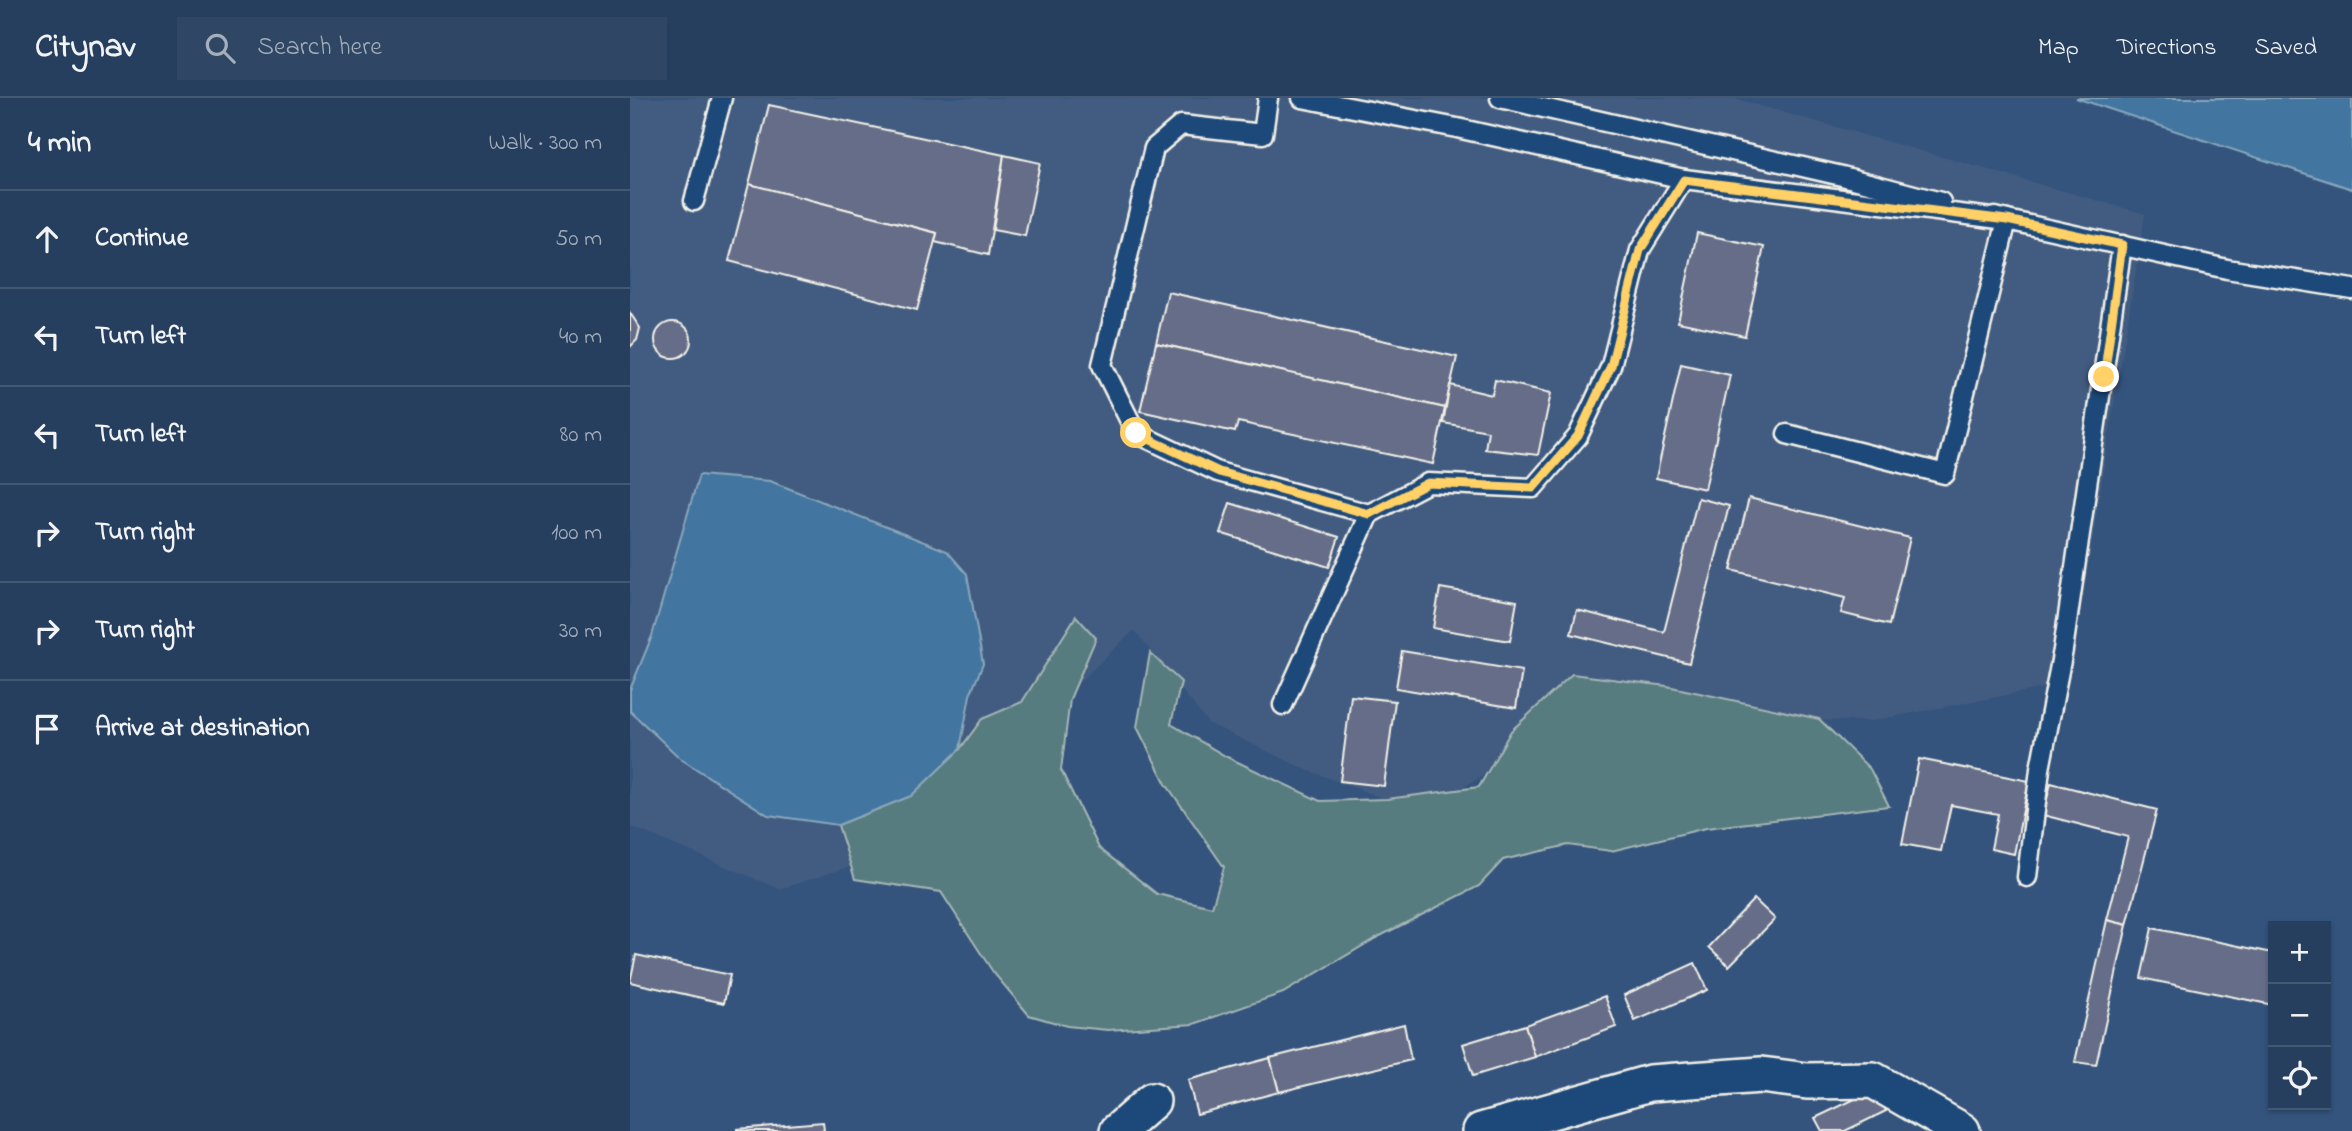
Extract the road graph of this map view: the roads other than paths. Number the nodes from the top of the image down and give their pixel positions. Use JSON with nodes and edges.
{"nodes":[{"id":1,"x":722,"y":98,"type":"edge"},
{"id":2,"x":1268,"y":98,"type":"edge"},
{"id":3,"x":1301,"y":98,"type":"edge"},
{"id":4,"x":1500,"y":98,"type":"edge"},
{"id":5,"x":1684,"y":180,"type":"junction"},
{"id":6,"x":694,"y":201,"type":"dead end"},
{"id":7,"x":2007,"y":220,"type":"junction"},
{"id":8,"x":2122,"y":245,"type":"junction"},
{"id":9,"x":2352,"y":289,"type":"edge"},
{"id":10,"x":1787,"y":434,"type":"dead end"},
{"id":11,"x":1369,"y":514,"type":"junction"},
{"id":12,"x":1283,"y":705,"type":"dead end"},
{"id":13,"x":2026,"y":877,"type":"dead end"},
{"id":14,"x":1152,"y":1101,"type":"dead end"},
{"id":15,"x":1118,"y":1131,"type":"edge"},
{"id":16,"x":1481,"y":1131,"type":"edge"},
{"id":17,"x":1962,"y":1131,"type":"edge"}],
"edges":[{"from":1,"to":6,"type":"lane"},
{"from":2,"to":11,"type":"lane"},
{"from":3,"to":5,"type":"lane"},
{"from":4,"to":7,"type":"lane"},
{"from":5,"to":7,"type":"lane"},
{"from":5,"to":11,"type":"lane"},
{"from":7,"to":8,"type":"lane"},
{"from":7,"to":10,"type":"lane"},
{"from":8,"to":9,"type":"lane"},
{"from":8,"to":13,"type":"lane"},
{"from":11,"to":12,"type":"lane"},
{"from":14,"to":15,"type":"street"},
{"from":16,"to":17,"type":"street"}]}
